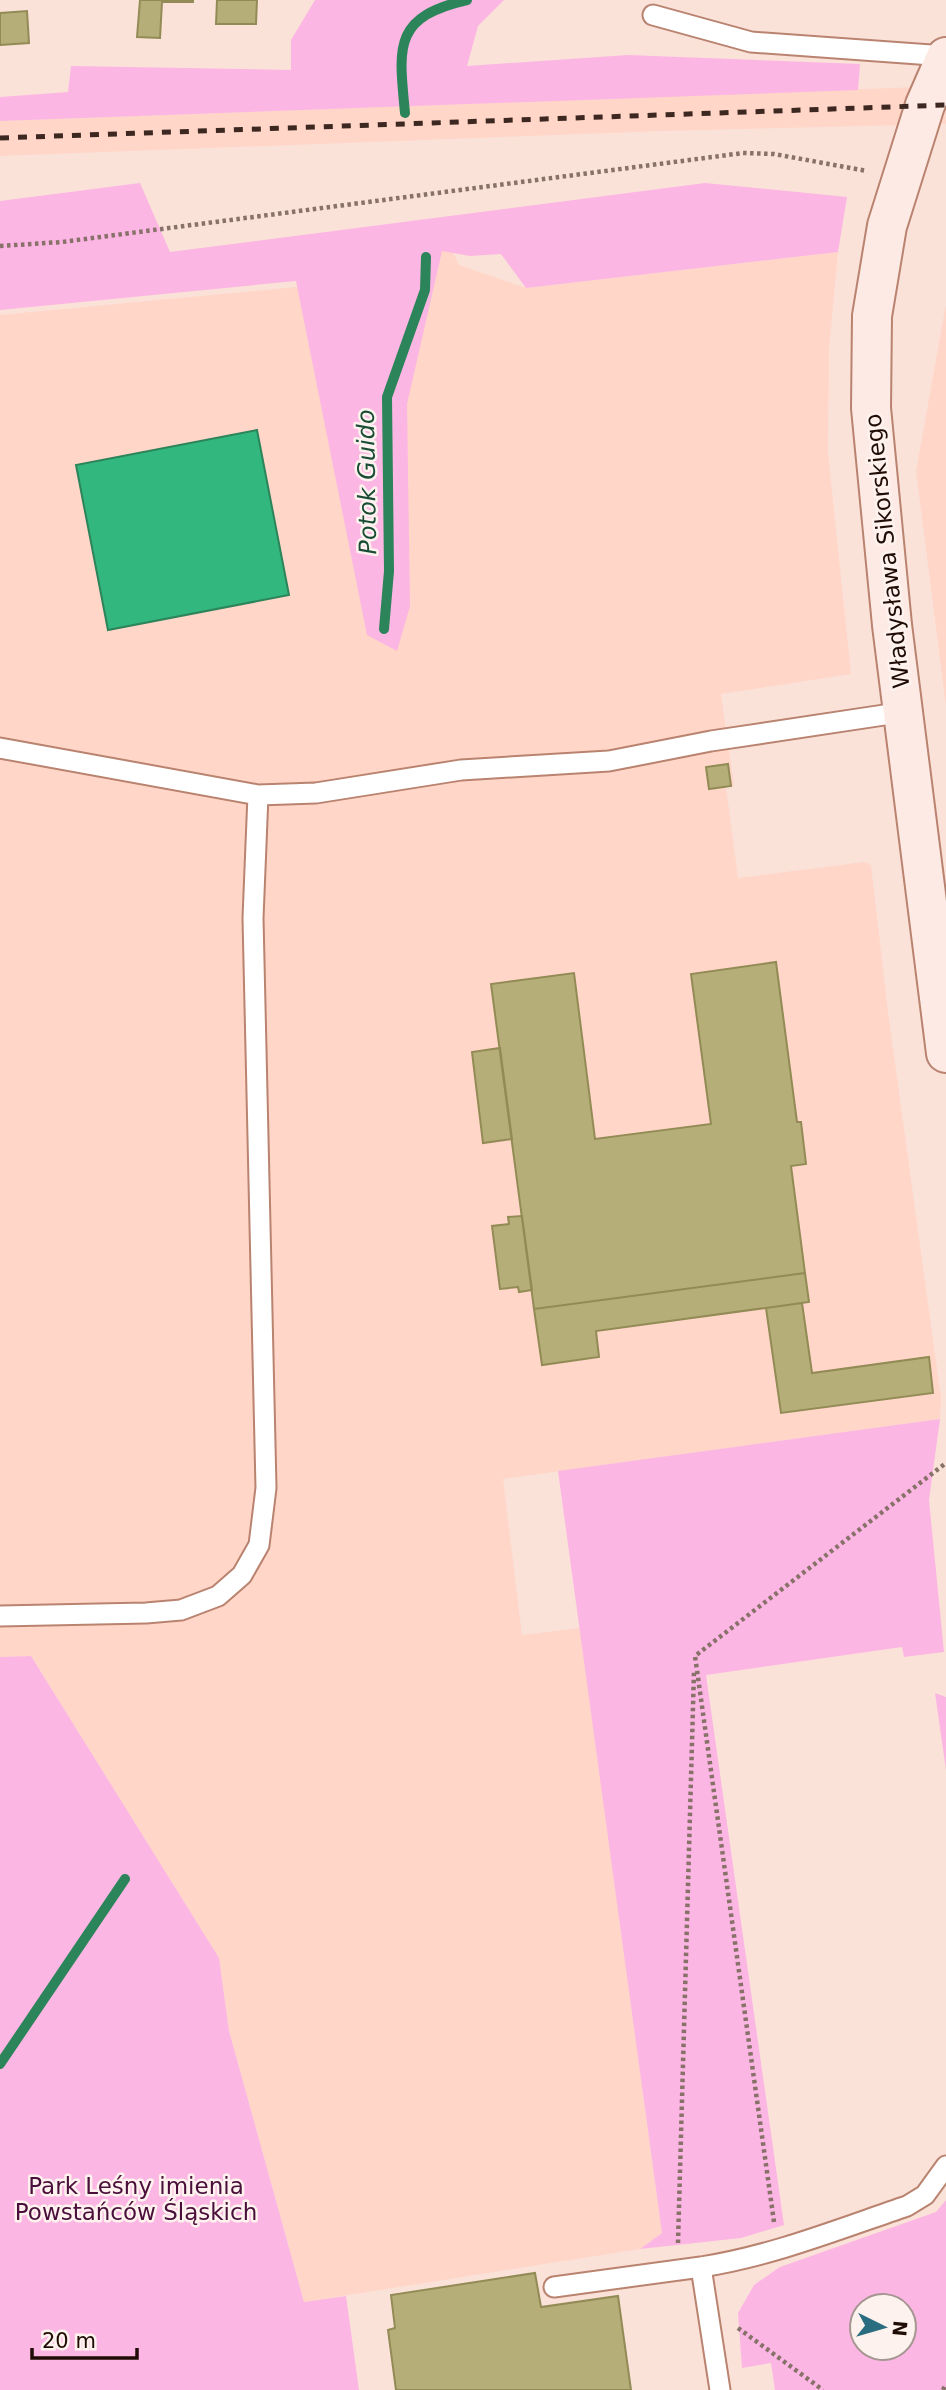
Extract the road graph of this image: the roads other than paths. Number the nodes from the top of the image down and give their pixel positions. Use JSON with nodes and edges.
{"nodes":[{"id":1,"x":653,"y":15,"type":"dead end"},
{"id":2,"x":946,"y":56,"type":"edge"},
{"id":3,"x":904,"y":712,"type":"junction"},
{"id":4,"x":0,"y":748,"type":"edge"},
{"id":5,"x":258,"y":795,"type":"junction"},
{"id":6,"x":946,"y":1053,"type":"edge"},
{"id":7,"x":0,"y":1616,"type":"edge"},
{"id":8,"x":946,"y":2166,"type":"edge"},
{"id":9,"x":701,"y":2267,"type":"junction"},
{"id":10,"x":554,"y":2287,"type":"dead end"},
{"id":11,"x":720,"y":2390,"type":"edge"}],
"edges":[{"from":1,"to":2,"type":"lane"},
{"from":2,"to":3,"type":"street","name":"Władysława Sikorskiego"},
{"from":3,"to":5,"type":"lane"},
{"from":3,"to":6,"type":"street","name":"Władysława Sikorskiego"},
{"from":4,"to":5,"type":"lane"},
{"from":5,"to":7,"type":"lane"},
{"from":8,"to":9,"type":"lane"},
{"from":9,"to":10,"type":"lane"},
{"from":9,"to":11,"type":"lane"}]}
